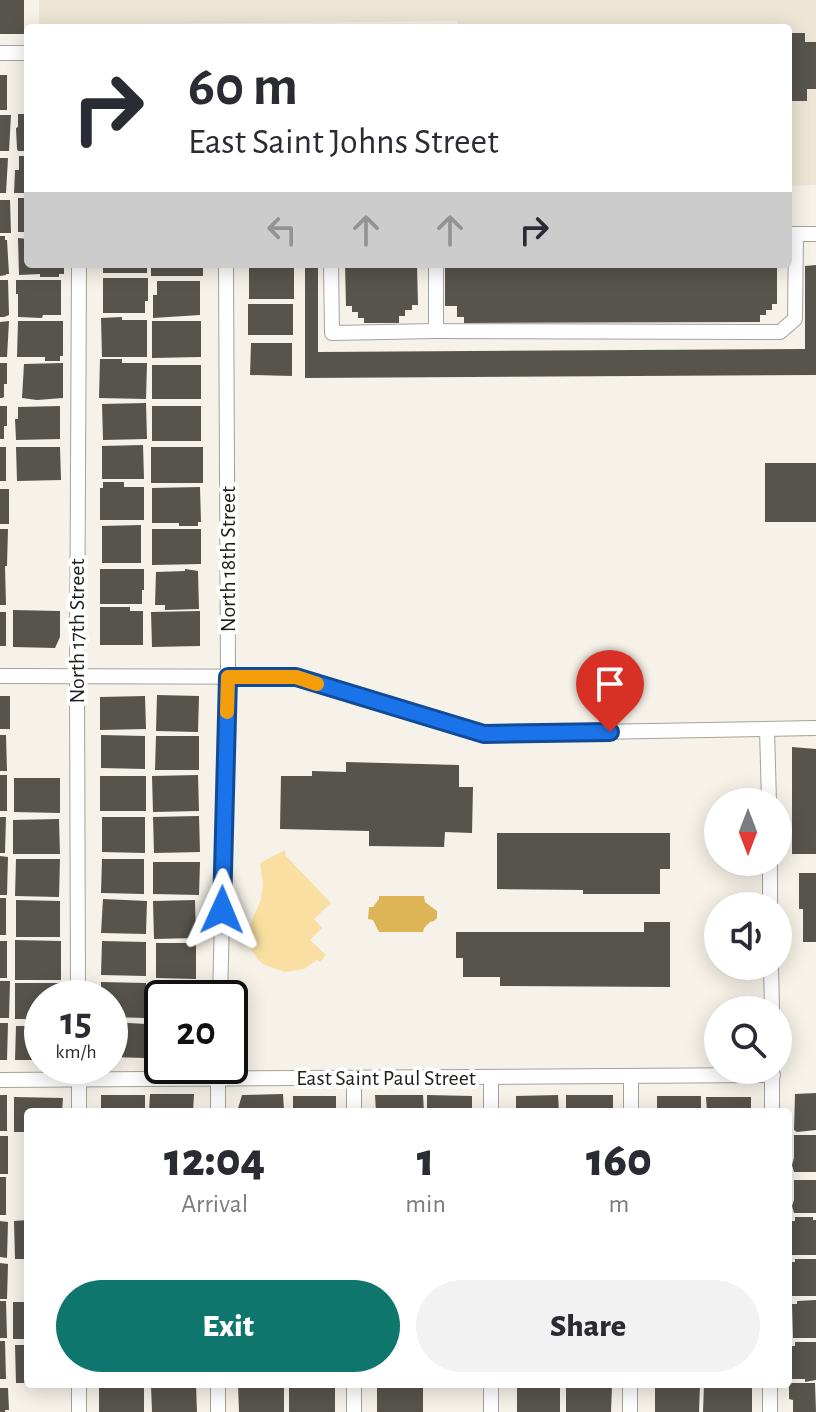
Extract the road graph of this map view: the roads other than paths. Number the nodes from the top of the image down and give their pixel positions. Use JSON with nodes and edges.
{"nodes":[{"id":1,"x":0,"y":53,"type":"edge"},
{"id":2,"x":24,"y":53,"type":"edge"},
{"id":3,"x":792,"y":234,"type":"edge"},
{"id":4,"x":816,"y":234,"type":"edge"},
{"id":5,"x":79,"y":268,"type":"edge"},
{"id":6,"x":226,"y":268,"type":"edge"},
{"id":7,"x":331,"y":268,"type":"edge"},
{"id":8,"x":436,"y":268,"type":"edge"},
{"id":9,"x":436,"y":331,"type":"junction"},
{"id":10,"x":0,"y":676,"type":"edge"},
{"id":11,"x":77,"y":677,"type":"junction"},
{"id":12,"x":228,"y":677,"type":"junction"},
{"id":13,"x":816,"y":728,"type":"edge"},
{"id":14,"x":767,"y":729,"type":"junction"},
{"id":15,"x":769,"y":788,"type":"edge"},
{"id":16,"x":78,"y":980,"type":"edge"},
{"id":17,"x":220,"y":980,"type":"edge"},
{"id":18,"x":248,"y":1074,"type":"edge"},
{"id":19,"x":704,"y":1074,"type":"edge"},
{"id":20,"x":631,"y":1077,"type":"junction"},
{"id":21,"x":24,"y":1078,"type":"edge"},
{"id":22,"x":491,"y":1078,"type":"junction"},
{"id":23,"x":354,"y":1079,"type":"junction"},
{"id":24,"x":0,"y":1080,"type":"edge"},
{"id":25,"x":79,"y":1084,"type":"edge"},
{"id":26,"x":218,"y":1084,"type":"edge"},
{"id":27,"x":772,"y":1084,"type":"edge"},
{"id":28,"x":79,"y":1108,"type":"edge"},
{"id":29,"x":218,"y":1108,"type":"edge"},
{"id":30,"x":354,"y":1108,"type":"edge"},
{"id":31,"x":491,"y":1108,"type":"edge"},
{"id":32,"x":631,"y":1108,"type":"edge"},
{"id":33,"x":772,"y":1108,"type":"edge"},
{"id":34,"x":79,"y":1388,"type":"edge"},
{"id":35,"x":218,"y":1388,"type":"edge"},
{"id":36,"x":354,"y":1388,"type":"edge"},
{"id":37,"x":491,"y":1388,"type":"edge"},
{"id":38,"x":630,"y":1388,"type":"edge"},
{"id":39,"x":770,"y":1388,"type":"edge"},
{"id":40,"x":79,"y":1412,"type":"edge"},
{"id":41,"x":218,"y":1412,"type":"edge"},
{"id":42,"x":354,"y":1412,"type":"edge"},
{"id":43,"x":491,"y":1412,"type":"edge"},
{"id":44,"x":630,"y":1412,"type":"edge"},
{"id":45,"x":770,"y":1412,"type":"edge"}],
"edges":[{"from":1,"to":2,"type":"lane"},
{"from":3,"to":4,"type":"lane"},
{"from":3,"to":9,"type":"lane"},
{"from":5,"to":11,"type":"lane","name":"North 17th Street"},
{"from":6,"to":12,"type":"lane","name":"North 18th Street"},
{"from":7,"to":9,"type":"lane"},
{"from":8,"to":9,"type":"lane"},
{"from":10,"to":11,"type":"lane"},
{"from":11,"to":12,"type":"lane"},
{"from":11,"to":16,"type":"lane","name":"North 17th Street"},
{"from":12,"to":14,"type":"lane"},
{"from":12,"to":17,"type":"lane","name":"North 18th Street"},
{"from":13,"to":14,"type":"lane"},
{"from":14,"to":15,"type":"lane"},
{"from":18,"to":23,"type":"lane","name":"East Saint Paul Street"},
{"from":19,"to":20,"type":"lane","name":"East Saint Paul Street"},
{"from":20,"to":22,"type":"lane","name":"East Saint Paul Street"},
{"from":20,"to":32,"type":"lane"},
{"from":21,"to":24,"type":"lane","name":"East Saint Paul Street"},
{"from":22,"to":23,"type":"lane","name":"East Saint Paul Street"},
{"from":22,"to":31,"type":"lane"},
{"from":23,"to":30,"type":"lane"},
{"from":25,"to":28,"type":"lane"},
{"from":26,"to":29,"type":"lane"},
{"from":27,"to":33,"type":"lane"},
{"from":34,"to":40,"type":"lane"},
{"from":35,"to":41,"type":"lane"},
{"from":36,"to":42,"type":"lane"},
{"from":37,"to":43,"type":"lane"},
{"from":38,"to":44,"type":"lane"},
{"from":39,"to":45,"type":"lane"}]}
